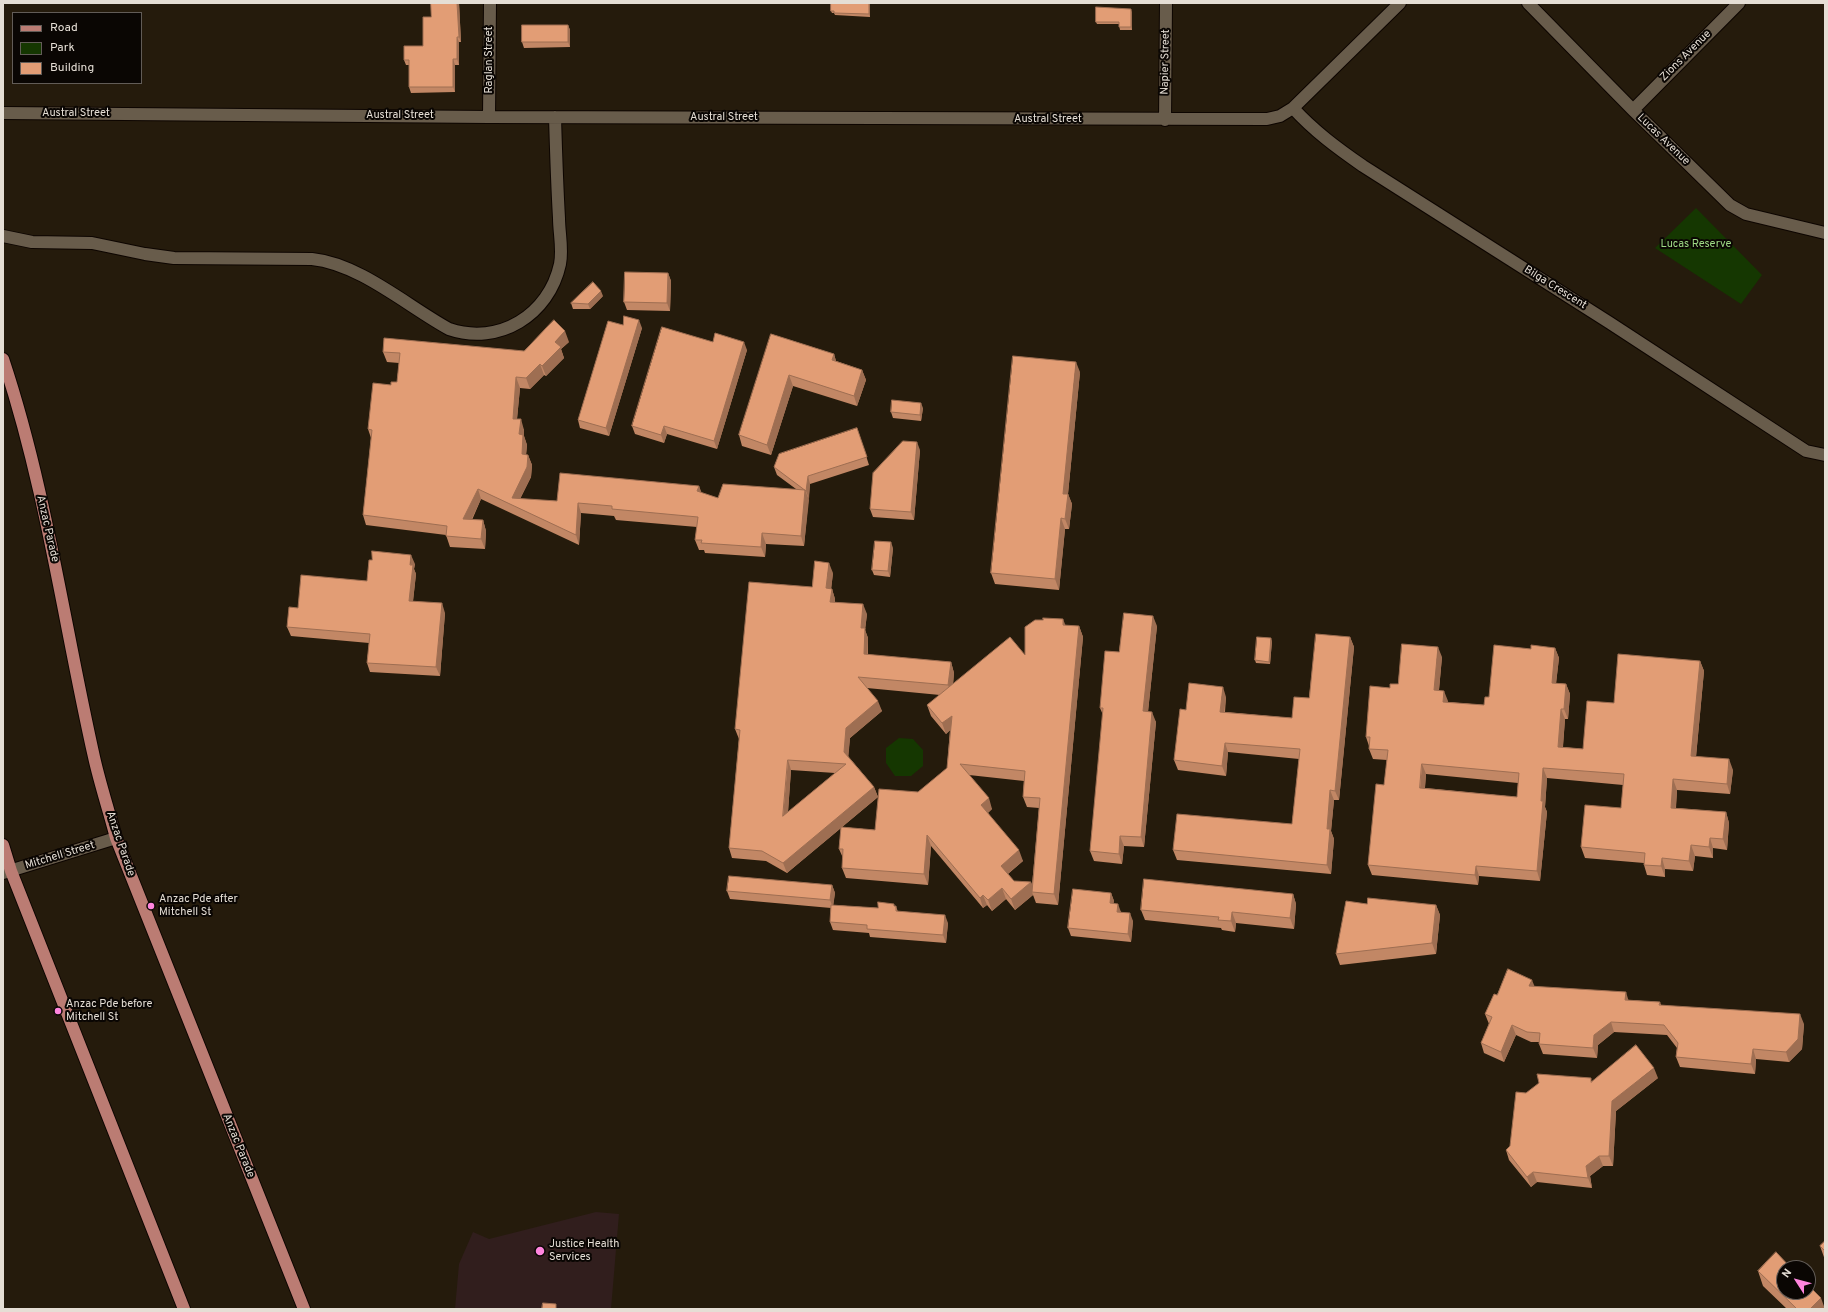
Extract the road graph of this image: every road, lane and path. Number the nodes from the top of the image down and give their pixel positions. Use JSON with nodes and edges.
{"nodes":[{"id":1,"x":490,"y":3,"type":"edge"},
{"id":2,"x":1166,"y":3,"type":"edge"},
{"id":3,"x":1387,"y":3,"type":"edge"},
{"id":4,"x":1400,"y":3,"type":"edge"},
{"id":5,"x":1528,"y":3,"type":"edge"},
{"id":6,"x":1739,"y":3,"type":"edge"},
{"id":7,"x":1387,"y":16,"type":"junction"},
{"id":8,"x":1293,"y":108,"type":"junction"},
{"id":9,"x":1633,"y":110,"type":"junction"},
{"id":10,"x":3,"y":113,"type":"edge"},
{"id":11,"x":490,"y":117,"type":"junction"},
{"id":12,"x":555,"y":117,"type":"junction"},
{"id":13,"x":1165,"y":120,"type":"junction"},
{"id":14,"x":1825,"y":233,"type":"edge"},
{"id":15,"x":3,"y":236,"type":"edge"},
{"id":16,"x":3,"y":359,"type":"edge"},
{"id":17,"x":1825,"y":455,"type":"edge"},
{"id":18,"x":116,"y":838,"type":"junction"},
{"id":19,"x":3,"y":845,"type":"edge"},
{"id":20,"x":7,"y":872,"type":"edge"},
{"id":21,"x":184,"y":1309,"type":"edge"},
{"id":22,"x":304,"y":1309,"type":"edge"}],
"edges":[{"from":1,"to":11,"type":"street","name":"Raglan Street"},
{"from":2,"to":13,"type":"street","name":"Napier Street"},
{"from":3,"to":7,"type":"street"},
{"from":4,"to":7,"type":"street","name":"Austral Street"},
{"from":5,"to":9,"type":"street","name":"Lucas Avenue"},
{"from":6,"to":9,"type":"street","name":"Zions Avenue"},
{"from":7,"to":8,"type":"street","name":"Austral Street"},
{"from":8,"to":13,"type":"street","name":"Austral Street"},
{"from":8,"to":17,"type":"street","name":"Bilga Crescent"},
{"from":9,"to":14,"type":"street","name":"Lucas Avenue"},
{"from":10,"to":11,"type":"street","name":"Austral Street"},
{"from":11,"to":12,"type":"street","name":"Austral Street"},
{"from":12,"to":13,"type":"street","name":"Austral Street"},
{"from":12,"to":15,"type":"street"},
{"from":16,"to":18,"type":"main road","name":"Anzac Parade"},
{"from":18,"to":20,"type":"street","name":"Mitchell Street"},
{"from":18,"to":22,"type":"main road","name":"Anzac Parade"},
{"from":19,"to":20,"type":"main road"},
{"from":20,"to":21,"type":"main road"}]}
